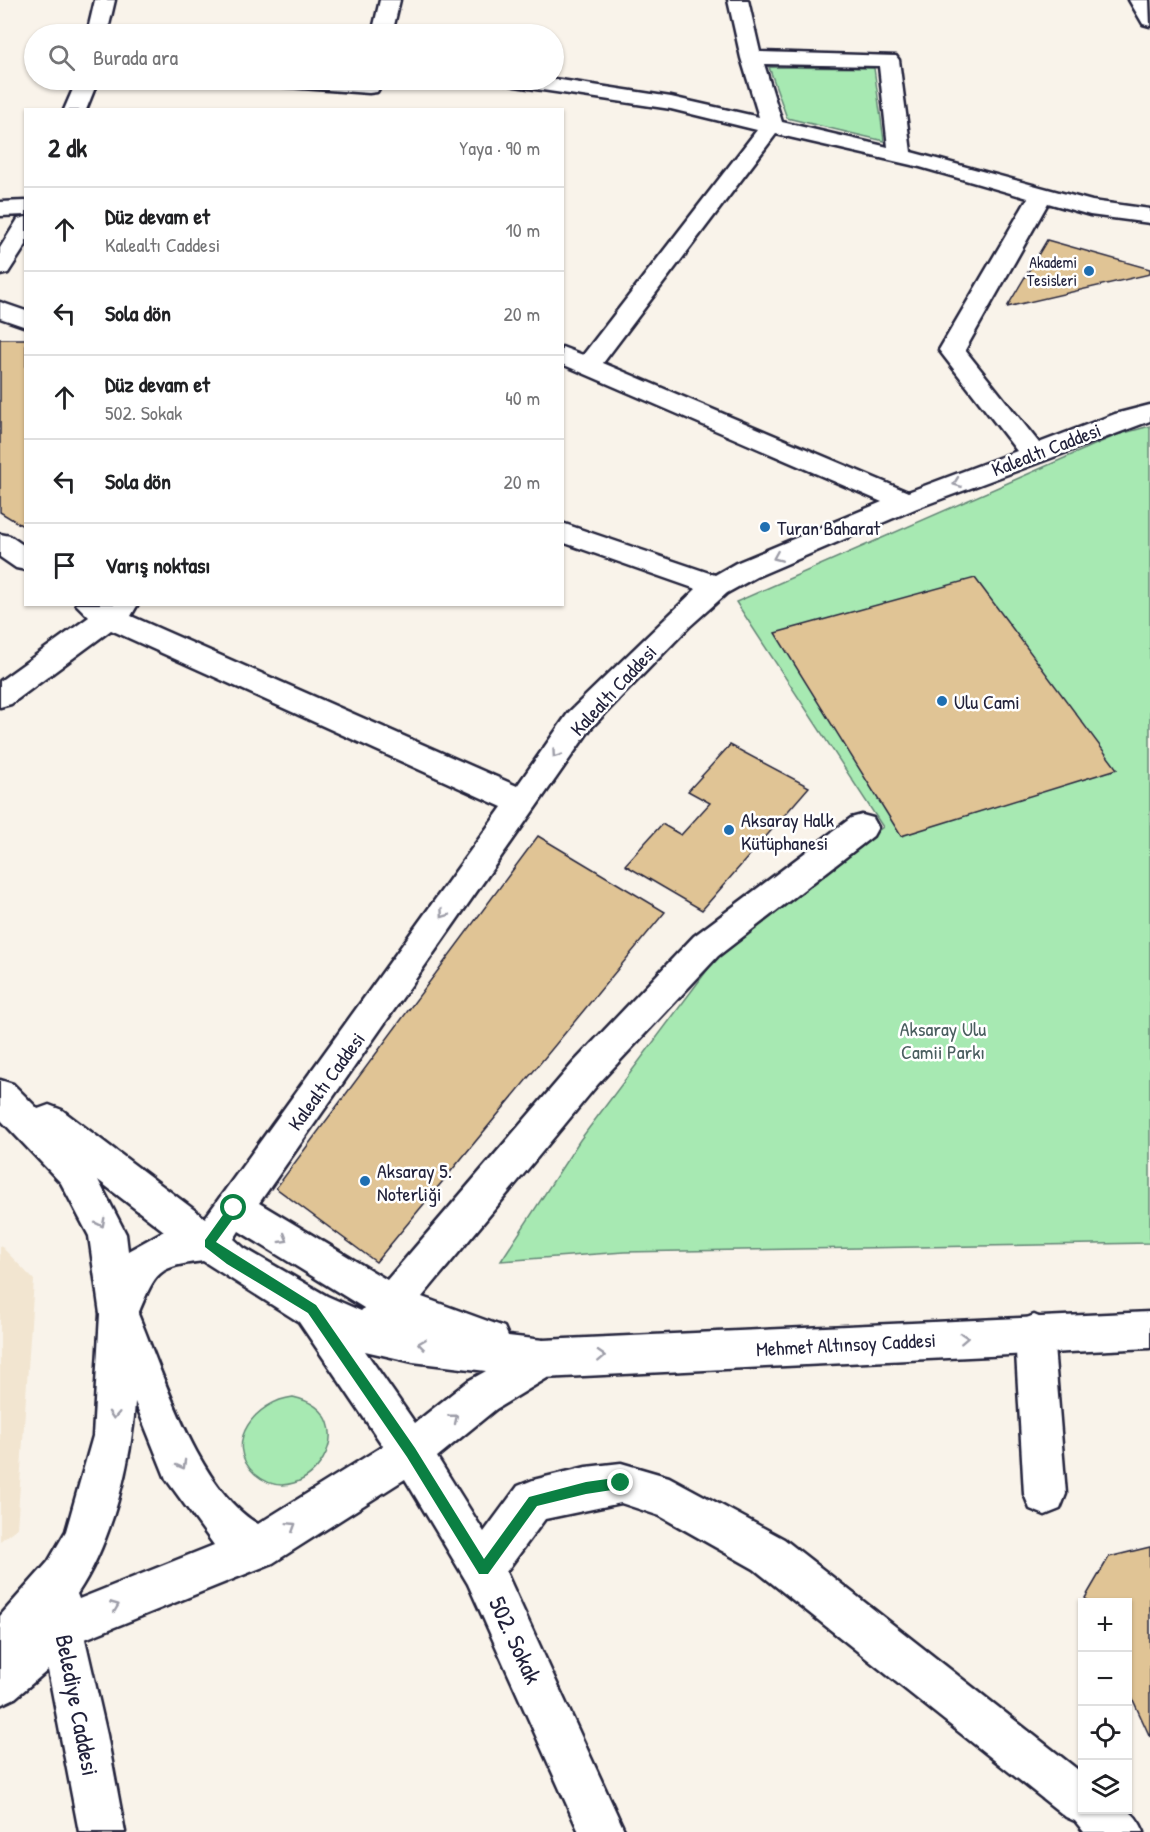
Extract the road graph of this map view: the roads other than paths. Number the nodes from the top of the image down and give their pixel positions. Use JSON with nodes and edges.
{"nodes":[{"id":1,"x":105,"y":0,"type":"edge"},
{"id":2,"x":390,"y":0,"type":"edge"},
{"id":3,"x":738,"y":0,"type":"edge"},
{"id":4,"x":1139,"y":0,"type":"edge"},
{"id":5,"x":1150,"y":20,"type":"edge"},
{"id":6,"x":99,"y":24,"type":"edge"},
{"id":7,"x":384,"y":24,"type":"edge"},
{"id":8,"x":751,"y":58,"type":"junction"},
{"id":9,"x":564,"y":87,"type":"edge"},
{"id":10,"x":83,"y":90,"type":"edge"},
{"id":11,"x":365,"y":90,"type":"edge"},
{"id":12,"x":76,"y":108,"type":"edge"},
{"id":13,"x":352,"y":108,"type":"edge"},
{"id":14,"x":772,"y":125,"type":"junction"},
{"id":15,"x":900,"y":155,"type":"junction"},
{"id":16,"x":1042,"y":195,"type":"junction"},
{"id":17,"x":24,"y":208,"type":"edge"},
{"id":18,"x":0,"y":209,"type":"edge"},
{"id":19,"x":1150,"y":216,"type":"edge"},
{"id":20,"x":24,"y":227,"type":"edge"},
{"id":21,"x":0,"y":268,"type":"edge"},
{"id":22,"x":0,"y":309,"type":"edge"},
{"id":23,"x":24,"y":319,"type":"edge"},
{"id":24,"x":564,"y":356,"type":"edge"},
{"id":25,"x":588,"y":365,"type":"junction"},
{"id":26,"x":1150,"y":413,"type":"edge"},
{"id":27,"x":1034,"y":454,"type":"junction"},
{"id":28,"x":907,"y":502,"type":"junction"},
{"id":29,"x":564,"y":533,"type":"edge"},
{"id":30,"x":0,"y":543,"type":"edge"},
{"id":31,"x":24,"y":560,"type":"edge"},
{"id":32,"x":717,"y":586,"type":"junction"},
{"id":33,"x":109,"y":609,"type":"edge"},
{"id":34,"x":0,"y":696,"type":"edge"},
{"id":35,"x":522,"y":802,"type":"junction"},
{"id":36,"x":861,"y":827,"type":"dead end"},
{"id":37,"x":0,"y":1084,"type":"edge"},
{"id":38,"x":0,"y":1095,"type":"edge"},
{"id":39,"x":234,"y":1208,"type":"junction"},
{"id":40,"x":209,"y":1243,"type":"junction"},
{"id":41,"x":390,"y":1303,"type":"junction"},
{"id":42,"x":312,"y":1309,"type":"junction"},
{"id":43,"x":119,"y":1314,"type":"junction"},
{"id":44,"x":1150,"y":1330,"type":"edge"},
{"id":45,"x":367,"y":1333,"type":"junction"},
{"id":46,"x":1034,"y":1334,"type":"junction"},
{"id":47,"x":543,"y":1359,"type":"junction"},
{"id":48,"x":411,"y":1452,"type":"junction"},
{"id":49,"x":1045,"y":1494,"type":"dead end"},
{"id":50,"x":258,"y":1548,"type":"junction"},
{"id":51,"x":483,"y":1569,"type":"junction"},
{"id":52,"x":63,"y":1577,"type":"junction"},
{"id":53,"x":61,"y":1629,"type":"junction"},
{"id":54,"x":0,"y":1651,"type":"edge"},
{"id":55,"x":0,"y":1683,"type":"edge"},
{"id":56,"x":1078,"y":1797,"type":"edge"},
{"id":57,"x":1099,"y":1814,"type":"edge"},
{"id":58,"x":102,"y":1832,"type":"edge"},
{"id":59,"x":603,"y":1832,"type":"edge"},
{"id":60,"x":1121,"y":1832,"type":"edge"}],
"edges":[{"from":1,"to":6,"type":"street"},
{"from":2,"to":7,"type":"street"},
{"from":3,"to":8,"type":"street"},
{"from":4,"to":5,"type":"street"},
{"from":8,"to":14,"type":"street"},
{"from":8,"to":15,"type":"street"},
{"from":9,"to":14,"type":"street"},
{"from":10,"to":12,"type":"street"},
{"from":11,"to":13,"type":"street"},
{"from":14,"to":15,"type":"street"},
{"from":14,"to":25,"type":"street"},
{"from":15,"to":16,"type":"street"},
{"from":16,"to":19,"type":"street"},
{"from":16,"to":27,"type":"street"},
{"from":17,"to":18,"type":"street"},
{"from":20,"to":21,"type":"street"},
{"from":22,"to":23,"type":"street"},
{"from":24,"to":25,"type":"street"},
{"from":25,"to":28,"type":"street"},
{"from":26,"to":27,"type":"street","name":"Kalealtı Caddesi"},
{"from":27,"to":28,"type":"street","name":"Kalealtı Caddesi","one_way":true},
{"from":28,"to":32,"type":"street","name":"Kalealtı Caddesi","one_way":true},
{"from":29,"to":32,"type":"street"},
{"from":30,"to":31,"type":"street"},
{"from":32,"to":35,"type":"street","name":"Kalealtı Caddesi","one_way":true},
{"from":33,"to":34,"type":"street"},
{"from":33,"to":35,"type":"street"},
{"from":35,"to":39,"type":"street","name":"Kalealtı Caddesi","one_way":true},
{"from":36,"to":41,"type":"street"},
{"from":37,"to":40,"type":"street"},
{"from":38,"to":43,"type":"street","one_way":true},
{"from":39,"to":40,"type":"street","name":"Kalealtı Caddesi"},
{"from":39,"to":41,"type":"street","one_way":true},
{"from":40,"to":42,"type":"street"},
{"from":40,"to":43,"type":"street"},
{"from":41,"to":45,"type":"street"},
{"from":41,"to":47,"type":"street"},
{"from":42,"to":45,"type":"street"},
{"from":42,"to":48,"type":"street","name":"502. Sokak"},
{"from":43,"to":50,"type":"street","one_way":true},
{"from":43,"to":52,"type":"street","one_way":true},
{"from":44,"to":46,"type":"street","name":"Mehmet Altınsoy Caddesi"},
{"from":47,"to":45,"type":"street","one_way":true},
{"from":47,"to":46,"type":"street","name":"Mehmet Altınsoy Caddesi","one_way":true},
{"from":46,"to":49,"type":"street"},
{"from":48,"to":47,"type":"street","one_way":true},
{"from":50,"to":48,"type":"street","one_way":true},
{"from":48,"to":51,"type":"street","name":"502. Sokak"},
{"from":53,"to":50,"type":"street","one_way":true},
{"from":51,"to":56,"type":"street"},
{"from":51,"to":59,"type":"street","name":"502. Sokak"},
{"from":52,"to":53,"type":"street","name":"Belediye Caddesi"},
{"from":52,"to":54,"type":"street"},
{"from":53,"to":54,"type":"street"},
{"from":53,"to":55,"type":"street"},
{"from":53,"to":58,"type":"street","name":"Belediye Caddesi"},
{"from":57,"to":60,"type":"street"}]}
